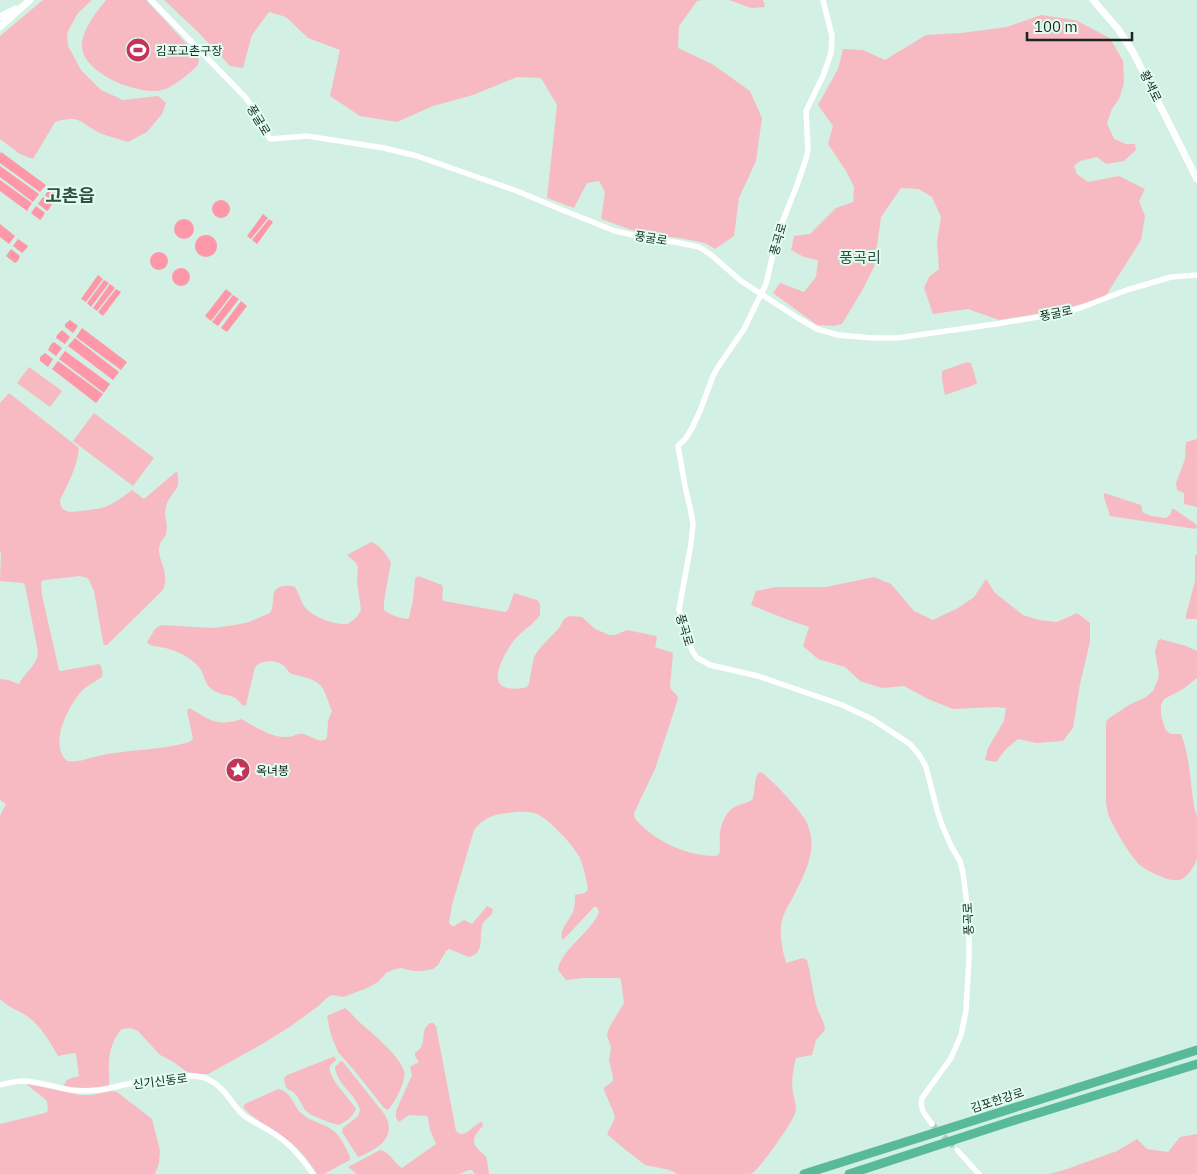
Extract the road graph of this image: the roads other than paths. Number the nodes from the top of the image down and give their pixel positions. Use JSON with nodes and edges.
{"nodes":[{"id":1,"x":151,"y":0,"type":"edge"},
{"id":2,"x":823,"y":0,"type":"edge"},
{"id":3,"x":1093,"y":0,"type":"edge"},
{"id":4,"x":27,"y":2,"type":"edge"},
{"id":5,"x":0,"y":17,"type":"edge"},
{"id":6,"x":0,"y":27,"type":"edge"},
{"id":7,"x":1197,"y":179,"type":"edge"},
{"id":8,"x":1197,"y":274,"type":"edge"},
{"id":9,"x":762,"y":294,"type":"junction"},
{"id":10,"x":1197,"y":1050,"type":"edge"},
{"id":11,"x":1197,"y":1064,"type":"edge"},
{"id":12,"x":0,"y":1085,"type":"edge"},
{"id":13,"x":932,"y":1124,"type":"tunnel mouth"},
{"id":14,"x":957,"y":1150,"type":"tunnel mouth"},
{"id":15,"x":313,"y":1174,"type":"edge"},
{"id":16,"x":804,"y":1174,"type":"edge"},
{"id":17,"x":849,"y":1174,"type":"edge"},
{"id":18,"x":979,"y":1174,"type":"edge"}],
"edges":[{"from":1,"to":9,"type":"street","name":"풍굴로"},
{"from":2,"to":9,"type":"street","name":"풍곡로"},
{"from":3,"to":7,"type":"street","name":"황색로"},
{"from":4,"to":5,"type":"street"},
{"from":4,"to":6,"type":"street"},
{"from":8,"to":9,"type":"street","name":"풍굴로"},
{"from":9,"to":13,"type":"street","name":"풍곡로"},
{"from":10,"to":16,"type":"highway","name":"김포한강로"},
{"from":11,"to":17,"type":"highway","name":"김포한강로"},
{"from":12,"to":15,"type":"street","name":"신기신동로"},
{"from":14,"to":18,"type":"street"}]}
